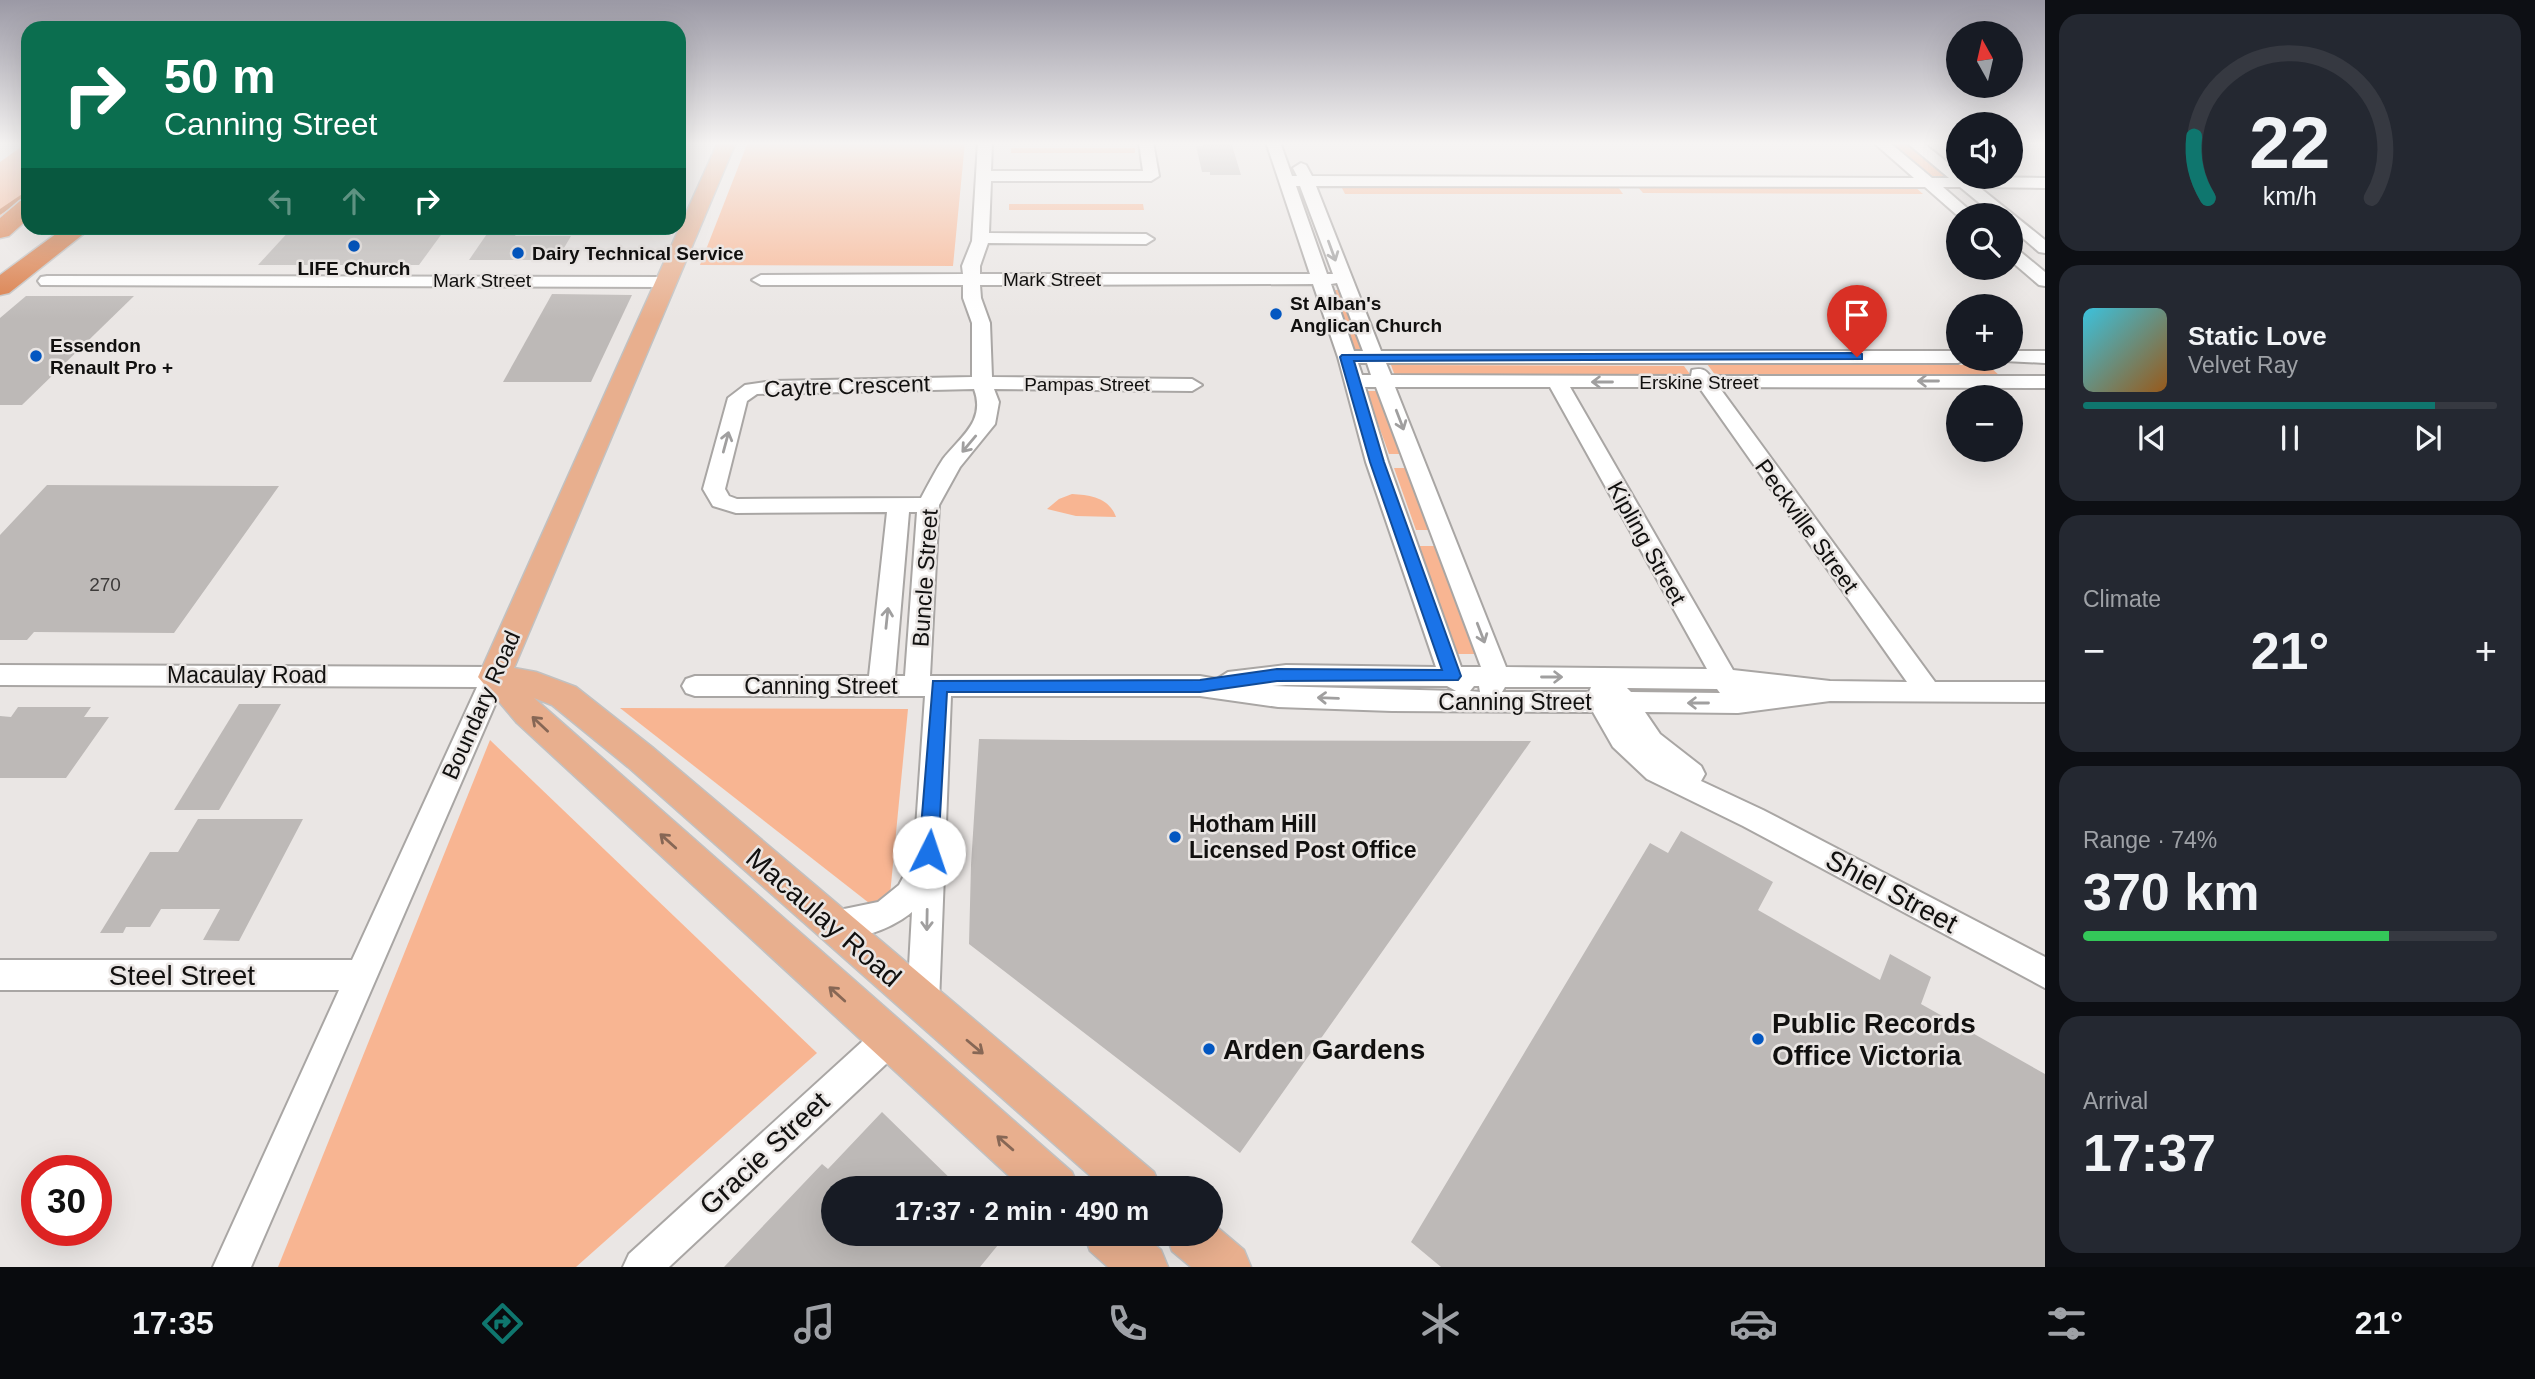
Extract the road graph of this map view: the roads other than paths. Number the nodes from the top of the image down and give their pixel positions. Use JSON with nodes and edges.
{"nodes":[{"id":1,"x":701,"y":201,"type":"edge"},
{"id":2,"x":982,"y":201,"type":"edge"},
{"id":3,"x":1294,"y":201,"type":"edge"},
{"id":4,"x":1314,"y":201,"type":"edge"},
{"id":5,"x":21,"y":212,"type":"edge"},
{"id":6,"x":2023,"y":230,"type":"edge"},
{"id":7,"x":0,"y":231,"type":"edge"},
{"id":8,"x":21,"y":232,"type":"edge"},
{"id":9,"x":62,"y":235,"type":"edge"},
{"id":10,"x":70,"y":235,"type":"edge"},
{"id":11,"x":1146,"y":239,"type":"dead end"},
{"id":12,"x":980,"y":240,"type":"junction"},
{"id":13,"x":2039,"y":244,"type":"edge"},
{"id":14,"x":0,"y":248,"type":"edge"},
{"id":15,"x":2023,"y":263,"type":"edge"},
{"id":16,"x":972,"y":278,"type":"junction"},
{"id":17,"x":992,"y":278,"type":"junction"},
{"id":18,"x":761,"y":279,"type":"dead end"},
{"id":19,"x":1320,"y":279,"type":"junction"},
{"id":20,"x":1342,"y":279,"type":"junction"},
{"id":21,"x":47,"y":281,"type":"dead end"},
{"id":22,"x":2045,"y":281,"type":"edge"},
{"id":23,"x":666,"y":282,"type":"junction"},
{"id":24,"x":0,"y":287,"type":"edge"},
{"id":25,"x":981,"y":323,"type":"junction"},
{"id":26,"x":1346,"y":357,"type":"junction"},
{"id":27,"x":1374,"y":357,"type":"junction"},
{"id":28,"x":1946,"y":357,"type":"edge"},
{"id":29,"x":2023,"y":357,"type":"edge"},
{"id":30,"x":2045,"y":357,"type":"edge"},
{"id":31,"x":1688,"y":359,"type":"junction"},
{"id":32,"x":2008,"y":371,"type":"edge"},
{"id":33,"x":1354,"y":381,"type":"junction"},
{"id":34,"x":1384,"y":381,"type":"junction"},
{"id":35,"x":1557,"y":382,"type":"junction"},
{"id":36,"x":2019,"y":382,"type":"junction"},
{"id":37,"x":2045,"y":382,"type":"edge"},
{"id":38,"x":982,"y":383,"type":"junction"},
{"id":39,"x":1706,"y":383,"type":"junction"},
{"id":40,"x":1192,"y":385,"type":"dead end"},
{"id":41,"x":1416,"y":461,"type":"junction"},
{"id":42,"x":1377,"y":462,"type":"junction"},
{"id":43,"x":899,"y":505,"type":"junction"},
{"id":44,"x":928,"y":505,"type":"junction"},
{"id":45,"x":1404,"y":536,"type":"junction"},
{"id":46,"x":1444,"y":536,"type":"junction"},
{"id":47,"x":0,"y":675,"type":"edge"},
{"id":48,"x":1373,"y":675,"type":"junction"},
{"id":49,"x":1452,"y":676,"type":"junction"},
{"id":50,"x":494,"y":677,"type":"junction"},
{"id":51,"x":1497,"y":677,"type":"junction"},
{"id":52,"x":1724,"y":678,"type":"junction"},
{"id":53,"x":928,"y":685,"type":"junction"},
{"id":54,"x":695,"y":686,"type":"dead end"},
{"id":55,"x":881,"y":686,"type":"junction"},
{"id":56,"x":1262,"y":686,"type":"junction"},
{"id":57,"x":1830,"y":691,"type":"junction"},
{"id":58,"x":1928,"y":692,"type":"junction"},
{"id":59,"x":2045,"y":692,"type":"edge"},
{"id":60,"x":1610,"y":694,"type":"junction"},
{"id":61,"x":1396,"y":701,"type":"junction"},
{"id":62,"x":1485,"y":702,"type":"junction"},
{"id":63,"x":1738,"y":703,"type":"junction"},
{"id":64,"x":929,"y":852,"type":"junction"},
{"id":65,"x":831,"y":924,"type":"junction"},
{"id":66,"x":2045,"y":973,"type":"edge"},
{"id":67,"x":0,"y":975,"type":"edge"},
{"id":68,"x":363,"y":975,"type":"junction"},
{"id":69,"x":923,"y":1003,"type":"junction"},
{"id":70,"x":888,"y":1040,"type":"junction"},
{"id":71,"x":1042,"y":1176,"type":"edge"},
{"id":72,"x":1124,"y":1176,"type":"edge"},
{"id":73,"x":1120,"y":1246,"type":"edge"},
{"id":74,"x":1203,"y":1246,"type":"edge"},
{"id":75,"x":232,"y":1267,"type":"edge"},
{"id":76,"x":642,"y":1267,"type":"edge"},
{"id":77,"x":1143,"y":1267,"type":"edge"},
{"id":78,"x":1227,"y":1267,"type":"edge"}],
"edges":[{"from":1,"to":23,"type":"main road","name":"Boundary Road"},
{"from":2,"to":12,"type":"street","name":"Buncle Street"},
{"from":3,"to":19,"type":"street"},
{"from":4,"to":20,"type":"street","one_way":true},
{"from":5,"to":7,"type":"highway"},
{"from":6,"to":13,"type":"street"},
{"from":8,"to":14,"type":"highway"},
{"from":9,"to":24,"type":"highway"},
{"from":10,"to":24,"type":"highway"},
{"from":11,"to":12,"type":"street"},
{"from":12,"to":16,"type":"street","name":"Buncle Street"},
{"from":12,"to":17,"type":"street","name":"Buncle Street"},
{"from":15,"to":22,"type":"street"},
{"from":16,"to":17,"type":"street","name":"Mark Street"},
{"from":16,"to":18,"type":"street","name":"Mark Street"},
{"from":16,"to":25,"type":"street","name":"Buncle Street"},
{"from":17,"to":19,"type":"street","name":"Mark Street"},
{"from":17,"to":25,"type":"street","name":"Buncle Street"},
{"from":19,"to":20,"type":"street","name":"Mark Street"},
{"from":19,"to":26,"type":"street"},
{"from":20,"to":27,"type":"street"},
{"from":21,"to":23,"type":"street","name":"Mark Street"},
{"from":23,"to":50,"type":"main road","name":"Boundary Road"},
{"from":25,"to":38,"type":"street","name":"Buncle Street"},
{"from":26,"to":27,"type":"street","name":"Erskine Street"},
{"from":26,"to":33,"type":"street"},
{"from":27,"to":31,"type":"street","name":"Erskine Street"},
{"from":27,"to":34,"type":"street"},
{"from":28,"to":31,"type":"street","name":"Erskine Street"},
{"from":29,"to":30,"type":"street"},
{"from":31,"to":39,"type":"street","name":"Peckville Street"},
{"from":32,"to":36,"type":"street"},
{"from":33,"to":34,"type":"street","name":"Erskine Street"},
{"from":33,"to":42,"type":"street"},
{"from":34,"to":35,"type":"street","name":"Erskine Street"},
{"from":34,"to":41,"type":"street","one_way":true},
{"from":39,"to":35,"type":"street","name":"Erskine Street","one_way":true},
{"from":35,"to":52,"type":"street","name":"Kipling Street"},
{"from":36,"to":37,"type":"street","name":"Erskine Street"},
{"from":36,"to":39,"type":"street","name":"Erskine Street","one_way":true},
{"from":38,"to":40,"type":"street","name":"Pampas Street"},
{"from":43,"to":38,"type":"street","name":"Caytre Crescent","one_way":true},
{"from":38,"to":44,"type":"street","name":"Buncle Street","one_way":true},
{"from":39,"to":58,"type":"street","name":"Peckville Street"},
{"from":41,"to":42,"type":"street"},
{"from":41,"to":46,"type":"street"},
{"from":42,"to":45,"type":"street"},
{"from":43,"to":44,"type":"street","name":"Caytre Crescent"},
{"from":55,"to":43,"type":"street","name":"Buncle Street","one_way":true},
{"from":44,"to":53,"type":"street","name":"Buncle Street"},
{"from":45,"to":46,"type":"street"},
{"from":45,"to":49,"type":"street"},
{"from":46,"to":51,"type":"street","one_way":true},
{"from":47,"to":50,"type":"street","name":"Macaulay Road"},
{"from":48,"to":49,"type":"street","name":"Canning Street"},
{"from":48,"to":56,"type":"street","name":"Canning Street"},
{"from":48,"to":61,"type":"street"},
{"from":49,"to":51,"type":"street","name":"Canning Street"},
{"from":49,"to":62,"type":"street"},
{"from":50,"to":65,"type":"main road","name":"Macaulay Road"},
{"from":50,"to":68,"type":"street","name":"Boundary Road"},
{"from":70,"to":50,"type":"main road","name":"Macaulay Road","one_way":true},
{"from":51,"to":60,"type":"street","name":"Canning Street","one_way":true},
{"from":51,"to":62,"type":"street"},
{"from":52,"to":57,"type":"street","name":"Canning Street"},
{"from":52,"to":60,"type":"street","name":"Canning Street"},
{"from":52,"to":63,"type":"street","name":"Kipling Street"},
{"from":53,"to":55,"type":"street","name":"Canning Street"},
{"from":53,"to":56,"type":"street","name":"Canning Street"},
{"from":53,"to":64,"type":"street","name":"Buncle Street"},
{"from":54,"to":55,"type":"street","name":"Canning Street"},
{"from":61,"to":56,"type":"street","name":"Canning Street","one_way":true},
{"from":57,"to":58,"type":"street","name":"Canning Street"},
{"from":57,"to":63,"type":"street","name":"Canning Street"},
{"from":58,"to":59,"type":"street","name":"Canning Street"},
{"from":60,"to":62,"type":"street","name":"Canning Street"},
{"from":63,"to":60,"type":"street","name":"Canning Street","one_way":true},
{"from":60,"to":66,"type":"street","name":"Shiel Street"},
{"from":61,"to":62,"type":"street","name":"Canning Street"},
{"from":64,"to":65,"type":"street"},
{"from":64,"to":69,"type":"street","name":"Buncle Street","one_way":true},
{"from":65,"to":69,"type":"main road","name":"Macaulay Road"},
{"from":67,"to":68,"type":"street","name":"Steel Street"},
{"from":68,"to":75,"type":"street","name":"Boundary Road"},
{"from":69,"to":70,"type":"main road"},
{"from":69,"to":72,"type":"main road","name":"Macaulay Road","one_way":true},
{"from":71,"to":70,"type":"main road","name":"Macaulay Road","one_way":true},
{"from":70,"to":76,"type":"street","name":"Gracie Street"},
{"from":73,"to":77,"type":"main road"},
{"from":74,"to":78,"type":"main road"}]}
